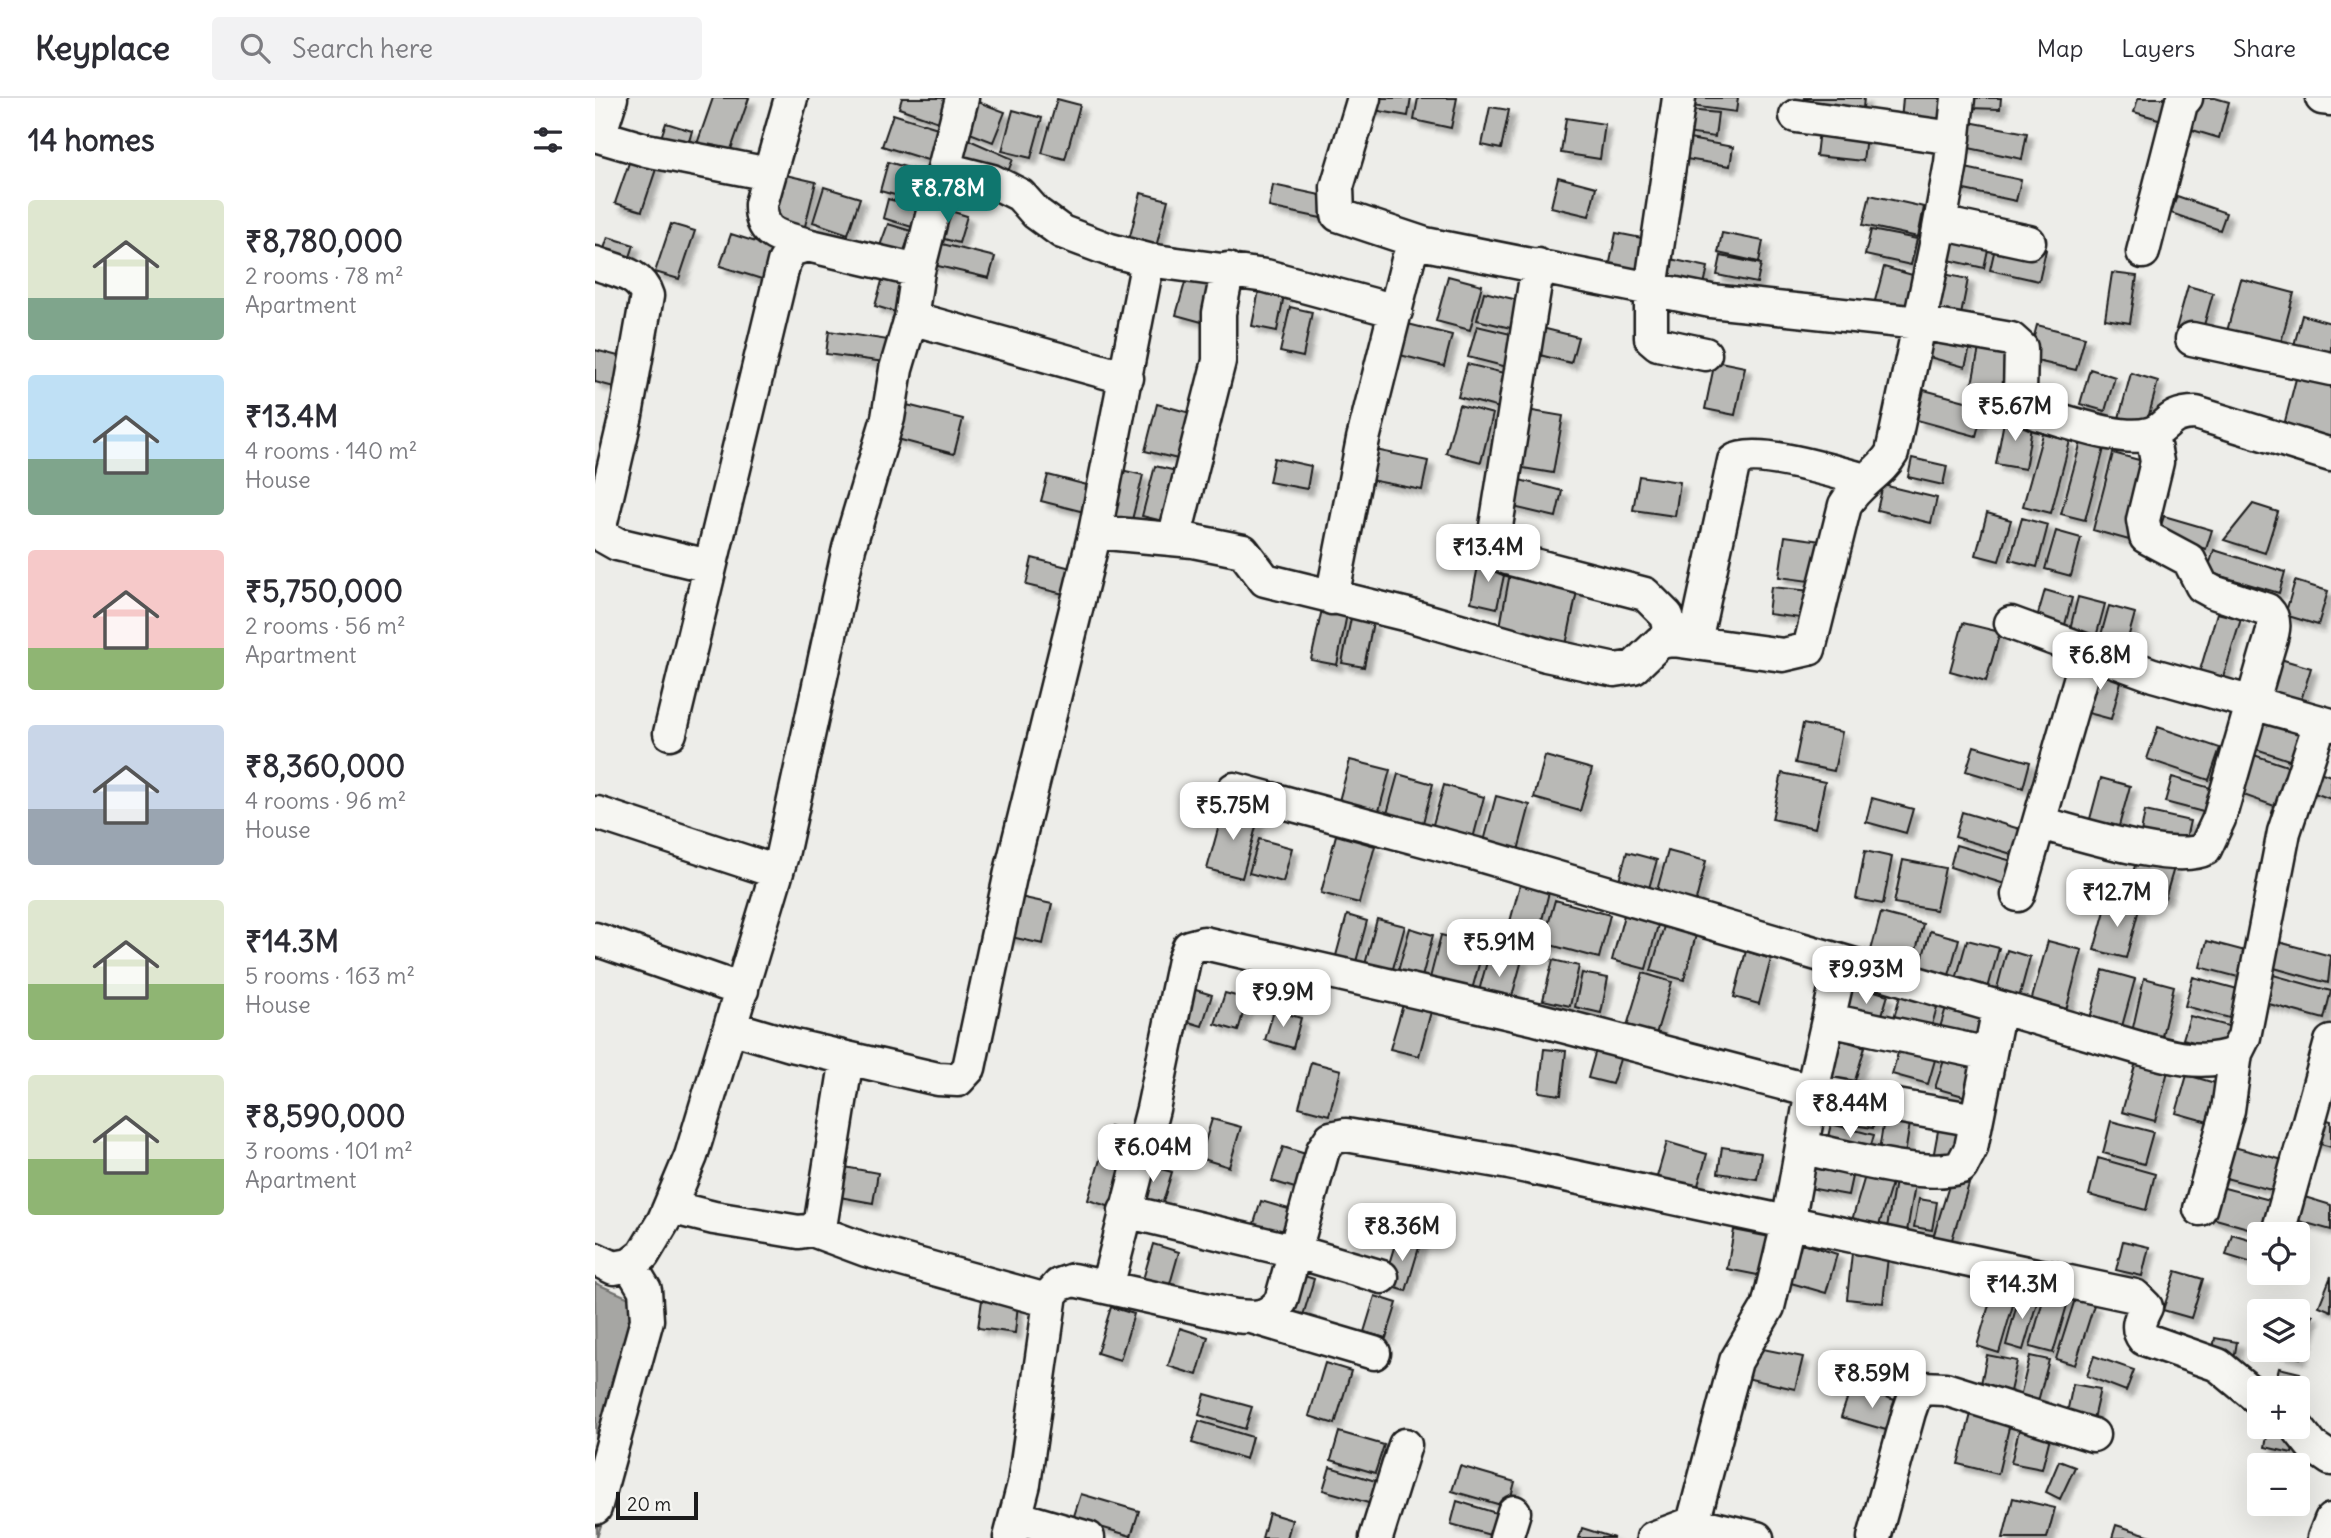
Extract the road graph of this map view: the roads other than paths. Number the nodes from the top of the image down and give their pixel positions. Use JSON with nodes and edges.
{"nodes":[{"id":1,"x":611,"y":98,"type":"edge"},
{"id":2,"x":791,"y":98,"type":"edge"},
{"id":3,"x":962,"y":98,"type":"edge"},
{"id":4,"x":1364,"y":98,"type":"edge"},
{"id":5,"x":1679,"y":98,"type":"edge"},
{"id":6,"x":1958,"y":98,"type":"edge"},
{"id":7,"x":2186,"y":98,"type":"edge"},
{"id":8,"x":2322,"y":98,"type":"edge"},
{"id":9,"x":2331,"y":99,"type":"edge"},
{"id":10,"x":1796,"y":116,"type":"dead end"},
{"id":11,"x":597,"y":136,"type":"edge"},
{"id":12,"x":1954,"y":138,"type":"junction"},
{"id":13,"x":945,"y":169,"type":"junction"},
{"id":14,"x":769,"y":174,"type":"junction"},
{"id":15,"x":1940,"y":223,"type":"junction"},
{"id":16,"x":2029,"y":242,"type":"dead end"},
{"id":17,"x":1425,"y":244,"type":"junction"},
{"id":18,"x":807,"y":245,"type":"junction"},
{"id":19,"x":2143,"y":252,"type":"dead end"},
{"id":20,"x":1148,"y":260,"type":"junction"},
{"id":21,"x":595,"y":263,"type":"edge"},
{"id":22,"x":1538,"y":265,"type":"junction"},
{"id":23,"x":1228,"y":269,"type":"junction"},
{"id":24,"x":918,"y":271,"type":"junction"},
{"id":25,"x":1651,"y":289,"type":"junction"},
{"id":26,"x":1396,"y":311,"type":"junction"},
{"id":27,"x":912,"y":318,"type":"junction"},
{"id":28,"x":1919,"y":323,"type":"junction"},
{"id":29,"x":2192,"y":339,"type":"dead end"},
{"id":30,"x":1705,"y":354,"type":"dead end"},
{"id":31,"x":2331,"y":369,"type":"edge"},
{"id":32,"x":1127,"y":377,"type":"junction"},
{"id":33,"x":2152,"y":434,"type":"junction"},
{"id":34,"x":2331,"y":455,"type":"edge"},
{"id":35,"x":1865,"y":480,"type":"junction"},
{"id":36,"x":1095,"y":532,"type":"junction"},
{"id":37,"x":1174,"y":539,"type":"junction"},
{"id":38,"x":709,"y":566,"type":"junction"},
{"id":39,"x":1332,"y":598,"type":"junction"},
{"id":40,"x":2011,"y":623,"type":"dead end"},
{"id":41,"x":1684,"y":641,"type":"junction"},
{"id":42,"x":2088,"y":652,"type":"junction"},
{"id":43,"x":2252,"y":703,"type":"junction"},
{"id":44,"x":2326,"y":724,"type":"edge"},
{"id":45,"x":670,"y":733,"type":"dead end"},
{"id":46,"x":1234,"y":789,"type":"dead end"},
{"id":47,"x":597,"y":813,"type":"dead end"},
{"id":48,"x":2040,"y":823,"type":"junction"},
{"id":49,"x":777,"y":872,"type":"junction"},
{"id":50,"x":2018,"y":895,"type":"dead end"},
{"id":51,"x":595,"y":939,"type":"edge"},
{"id":52,"x":1841,"y":963,"type":"junction"},
{"id":53,"x":742,"y":990,"type":"junction"},
{"id":54,"x":1999,"y":1008,"type":"junction"},
{"id":55,"x":1829,"y":1020,"type":"junction"},
{"id":56,"x":730,"y":1027,"type":"junction"},
{"id":57,"x":2331,"y":1042,"type":"edge"},
{"id":58,"x":2236,"y":1053,"type":"junction"},
{"id":59,"x":1989,"y":1054,"type":"junction"},
{"id":60,"x":847,"y":1058,"type":"junction"},
{"id":61,"x":1812,"y":1091,"type":"junction"},
{"id":62,"x":1976,"y":1120,"type":"junction"},
{"id":63,"x":1803,"y":1148,"type":"junction"},
{"id":64,"x":670,"y":1207,"type":"junction"},
{"id":65,"x":2200,"y":1209,"type":"dead end"},
{"id":66,"x":1125,"y":1211,"type":"junction"},
{"id":67,"x":2281,"y":1222,"type":"edge"},
{"id":68,"x":1788,"y":1224,"type":"junction"},
{"id":69,"x":812,"y":1230,"type":"junction"},
{"id":70,"x":1294,"y":1251,"type":"junction"},
{"id":71,"x":595,"y":1259,"type":"edge"},
{"id":72,"x":630,"y":1265,"type":"junction"},
{"id":73,"x":1382,"y":1277,"type":"dead end"},
{"id":74,"x":1107,"y":1287,"type":"junction"},
{"id":75,"x":1050,"y":1301,"type":"junction"},
{"id":76,"x":1255,"y":1318,"type":"junction"},
{"id":77,"x":1374,"y":1353,"type":"dead end"},
{"id":78,"x":2247,"y":1388,"type":"edge"},
{"id":79,"x":2093,"y":1434,"type":"dead end"},
{"id":80,"x":2307,"y":1439,"type":"edge"},
{"id":81,"x":1405,"y":1445,"type":"dead end"},
{"id":82,"x":2331,"y":1459,"type":"edge"},
{"id":83,"x":595,"y":1508,"type":"edge"},
{"id":84,"x":2331,"y":1520,"type":"edge"},
{"id":85,"x":1693,"y":1522,"type":"junction"},
{"id":86,"x":1013,"y":1527,"type":"edge"},
{"id":87,"x":1088,"y":1538,"type":"edge"},
{"id":88,"x":1376,"y":1538,"type":"edge"},
{"id":89,"x":1653,"y":1538,"type":"edge"},
{"id":90,"x":1757,"y":1538,"type":"edge"},
{"id":91,"x":1874,"y":1538,"type":"edge"},
{"id":92,"x":2324,"y":1538,"type":"edge"}],
"edges":[{"from":1,"to":11,"type":"street"},
{"from":2,"to":14,"type":"street"},
{"from":3,"to":13,"type":"street"},
{"from":4,"to":17,"type":"street"},
{"from":5,"to":25,"type":"street"},
{"from":6,"to":12,"type":"street"},
{"from":7,"to":19,"type":"street"},
{"from":8,"to":9,"type":"street"},
{"from":10,"to":12,"type":"street"},
{"from":11,"to":14,"type":"street"},
{"from":12,"to":15,"type":"street"},
{"from":13,"to":20,"type":"street"},
{"from":13,"to":24,"type":"street"},
{"from":14,"to":18,"type":"street"},
{"from":15,"to":16,"type":"street"},
{"from":15,"to":28,"type":"street"},
{"from":17,"to":22,"type":"street"},
{"from":17,"to":26,"type":"street"},
{"from":18,"to":24,"type":"street"},
{"from":18,"to":38,"type":"street"},
{"from":20,"to":23,"type":"street"},
{"from":20,"to":32,"type":"street"},
{"from":21,"to":38,"type":"street"},
{"from":22,"to":25,"type":"street"},
{"from":22,"to":41,"type":"street"},
{"from":23,"to":26,"type":"street"},
{"from":23,"to":37,"type":"street"},
{"from":24,"to":27,"type":"street"},
{"from":25,"to":28,"type":"street"},
{"from":25,"to":30,"type":"street"},
{"from":26,"to":39,"type":"street"},
{"from":27,"to":32,"type":"street"},
{"from":27,"to":49,"type":"street"},
{"from":28,"to":33,"type":"street"},
{"from":28,"to":35,"type":"street"},
{"from":29,"to":31,"type":"street"},
{"from":32,"to":36,"type":"street"},
{"from":33,"to":34,"type":"street"},
{"from":33,"to":43,"type":"street"},
{"from":35,"to":41,"type":"street"},
{"from":35,"to":41,"type":"street"},
{"from":36,"to":37,"type":"street"},
{"from":36,"to":60,"type":"street"},
{"from":37,"to":39,"type":"street"},
{"from":38,"to":45,"type":"street"},
{"from":39,"to":41,"type":"street"},
{"from":40,"to":42,"type":"street"},
{"from":42,"to":43,"type":"street"},
{"from":42,"to":48,"type":"street"},
{"from":43,"to":44,"type":"street"},
{"from":43,"to":48,"type":"street"},
{"from":44,"to":58,"type":"street"},
{"from":46,"to":52,"type":"street"},
{"from":47,"to":49,"type":"street"},
{"from":48,"to":50,"type":"street"},
{"from":49,"to":53,"type":"street"},
{"from":51,"to":53,"type":"street"},
{"from":52,"to":54,"type":"street"},
{"from":52,"to":55,"type":"street"},
{"from":53,"to":56,"type":"street"},
{"from":54,"to":58,"type":"street"},
{"from":54,"to":59,"type":"street"},
{"from":55,"to":59,"type":"street"},
{"from":55,"to":61,"type":"street"},
{"from":56,"to":60,"type":"street"},
{"from":56,"to":64,"type":"street"},
{"from":57,"to":67,"type":"street"},
{"from":58,"to":65,"type":"street"},
{"from":59,"to":62,"type":"street"},
{"from":60,"to":69,"type":"street"},
{"from":61,"to":62,"type":"street"},
{"from":61,"to":63,"type":"street"},
{"from":61,"to":66,"type":"street"},
{"from":62,"to":63,"type":"street"},
{"from":63,"to":68,"type":"street"},
{"from":64,"to":69,"type":"street"},
{"from":64,"to":72,"type":"street"},
{"from":66,"to":70,"type":"street"},
{"from":66,"to":74,"type":"street"},
{"from":68,"to":70,"type":"street"},
{"from":68,"to":78,"type":"street"},
{"from":68,"to":85,"type":"street"},
{"from":69,"to":75,"type":"street"},
{"from":70,"to":73,"type":"street"},
{"from":70,"to":76,"type":"street"},
{"from":71,"to":72,"type":"street"},
{"from":72,"to":83,"type":"street"},
{"from":74,"to":75,"type":"street"},
{"from":74,"to":76,"type":"street"},
{"from":75,"to":86,"type":"street"},
{"from":76,"to":77,"type":"street"},
{"from":79,"to":91,"type":"street"},
{"from":80,"to":82,"type":"street"},
{"from":81,"to":88,"type":"street"},
{"from":84,"to":92,"type":"street"},
{"from":85,"to":89,"type":"street"},
{"from":85,"to":90,"type":"street"},
{"from":86,"to":87,"type":"street"}]}
